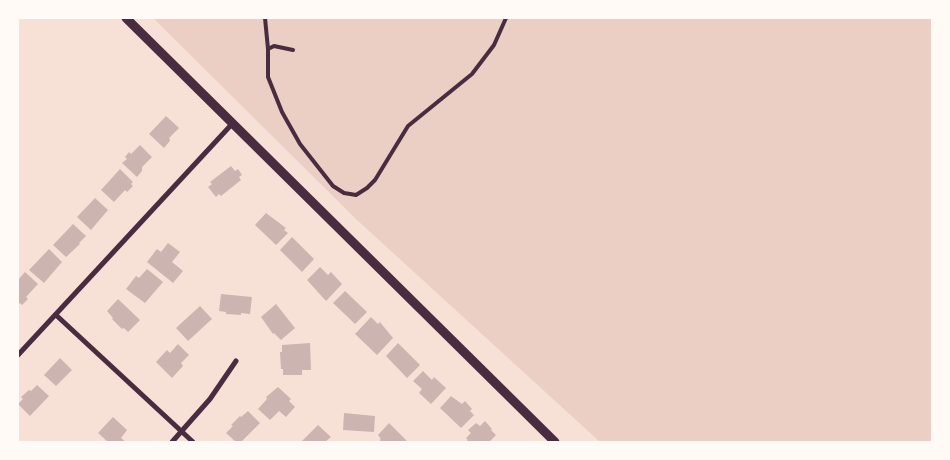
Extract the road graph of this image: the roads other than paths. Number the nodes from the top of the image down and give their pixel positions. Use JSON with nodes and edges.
{"nodes":[{"id":1,"x":126,"y":18,"type":"edge"},
{"id":2,"x":265,"y":18,"type":"edge"},
{"id":3,"x":506,"y":18,"type":"edge"},
{"id":4,"x":268,"y":48,"type":"junction"},
{"id":5,"x":293,"y":50,"type":"dead end"},
{"id":6,"x":232,"y":124,"type":"junction"},
{"id":7,"x":56,"y":315,"type":"junction"},
{"id":8,"x":18,"y":355,"type":"edge"},
{"id":9,"x":236,"y":361,"type":"dead end"},
{"id":10,"x":182,"y":432,"type":"junction"},
{"id":11,"x":172,"y":442,"type":"edge"},
{"id":12,"x":193,"y":442,"type":"edge"},
{"id":13,"x":555,"y":442,"type":"edge"}],
"edges":[{"from":1,"to":6,"type":"street"},
{"from":2,"to":4,"type":"lane"},
{"from":3,"to":4,"type":"lane"},
{"from":4,"to":5,"type":"lane"},
{"from":6,"to":7,"type":"street"},
{"from":6,"to":13,"type":"street"},
{"from":7,"to":8,"type":"street"},
{"from":7,"to":10,"type":"street"},
{"from":9,"to":10,"type":"street"},
{"from":10,"to":11,"type":"street"},
{"from":10,"to":12,"type":"street"}]}
